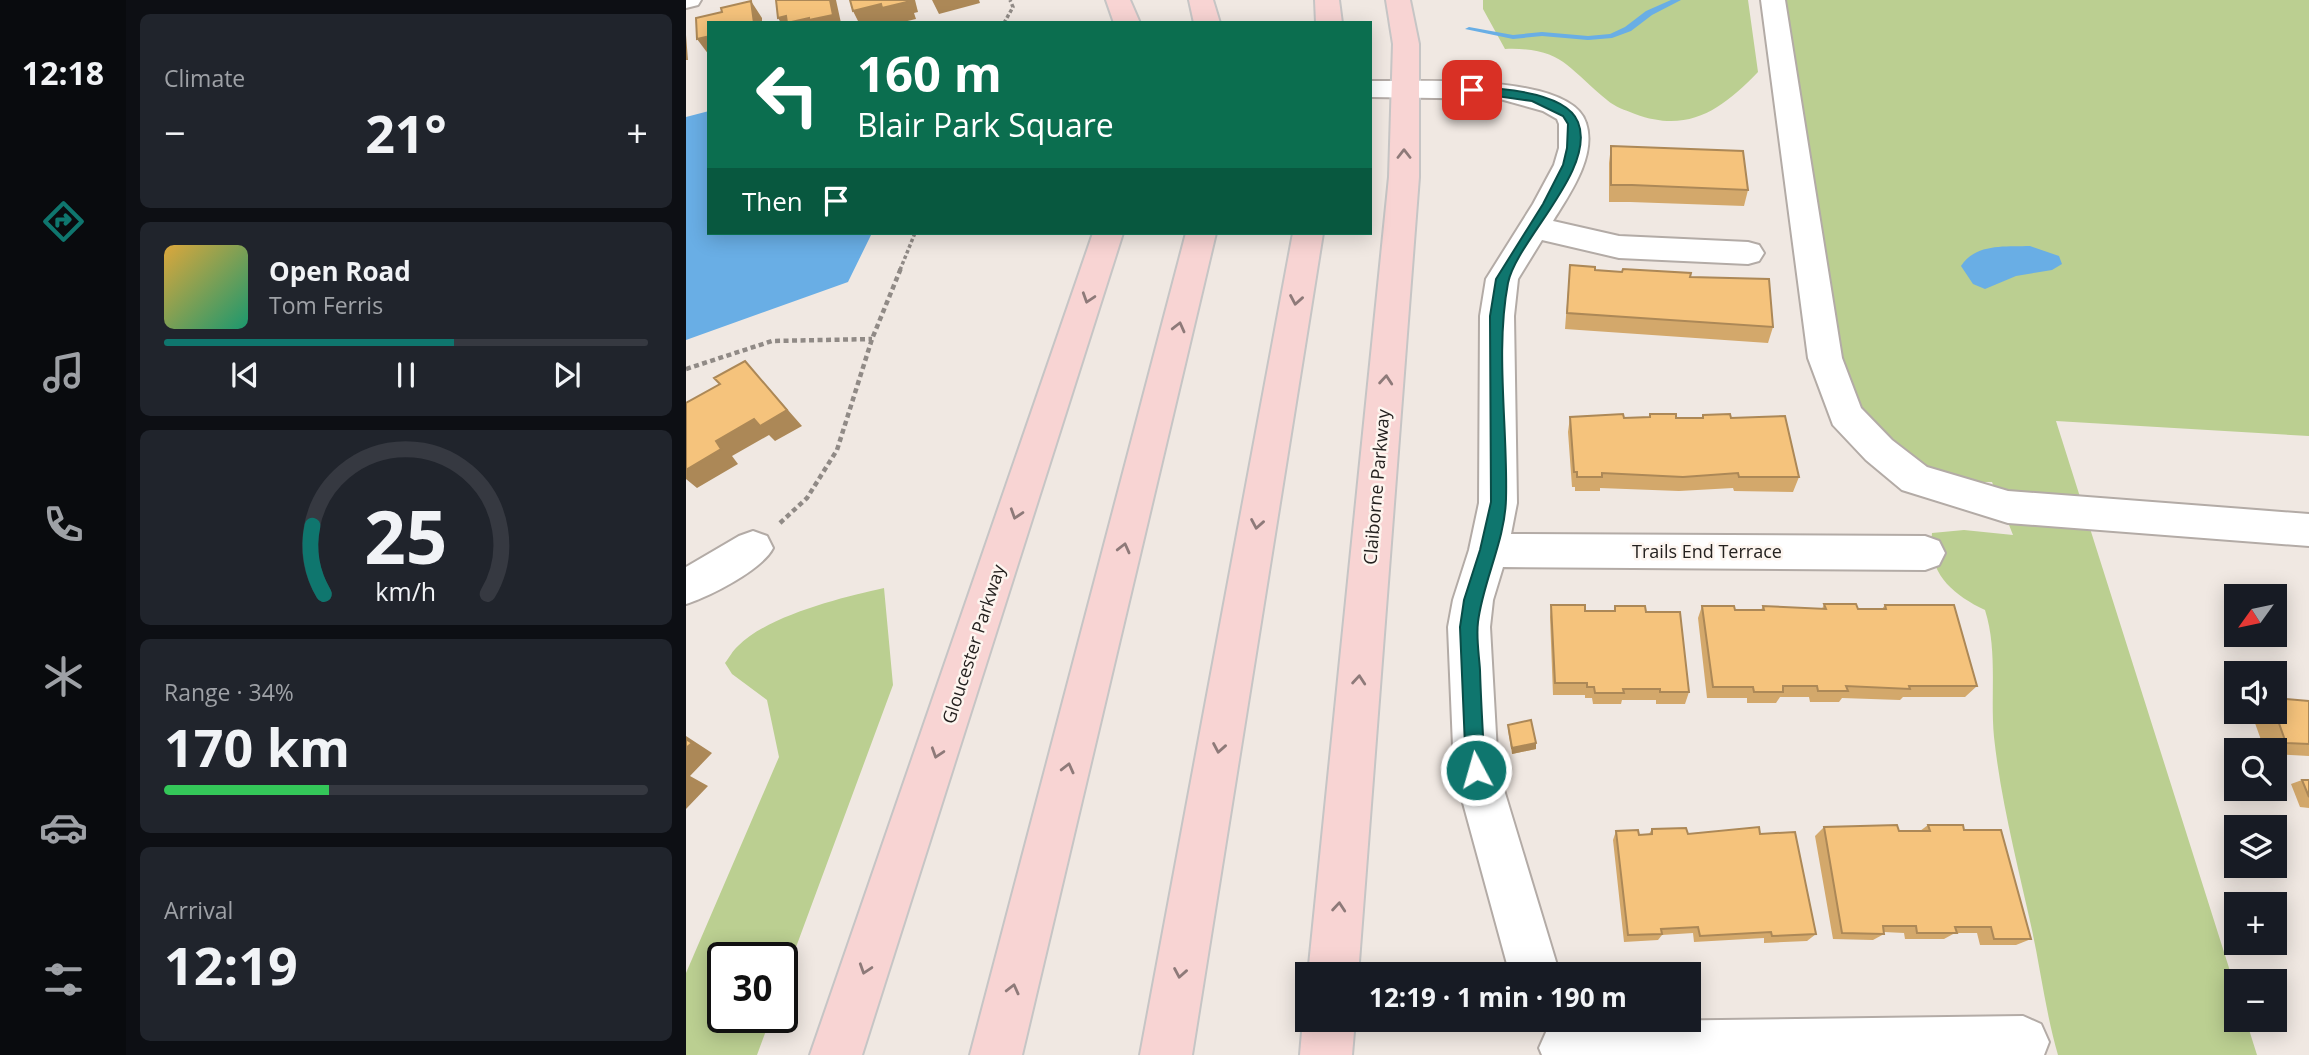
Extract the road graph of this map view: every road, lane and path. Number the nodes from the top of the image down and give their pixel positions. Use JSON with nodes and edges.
{"nodes":[{"id":1,"x":1010,"y":0,"type":"edge"},
{"id":2,"x":1118,"y":0,"type":"edge"},
{"id":3,"x":1201,"y":0,"type":"edge"},
{"id":4,"x":1327,"y":0,"type":"edge"},
{"id":5,"x":1398,"y":0,"type":"edge"},
{"id":6,"x":1773,"y":0,"type":"edge"},
{"id":7,"x":1005,"y":21,"type":"edge"},
{"id":8,"x":1126,"y":21,"type":"edge"},
{"id":9,"x":1206,"y":21,"type":"edge"},
{"id":10,"x":1329,"y":21,"type":"edge"},
{"id":11,"x":1388,"y":101,"type":"edge"},
{"id":12,"x":1532,"y":227,"type":"junction"},
{"id":13,"x":914,"y":235,"type":"edge"},
{"id":14,"x":1107,"y":235,"type":"edge"},
{"id":15,"x":1201,"y":235,"type":"edge"},
{"id":16,"x":1308,"y":235,"type":"edge"},
{"id":17,"x":1748,"y":253,"type":"dead end"},
{"id":18,"x":872,"y":339,"type":"junction"},
{"id":19,"x":686,"y":369,"type":"edge"},
{"id":20,"x":2309,"y":530,"type":"edge"},
{"id":21,"x":753,"y":548,"type":"joint"},
{"id":22,"x":1489,"y":550,"type":"junction"},
{"id":23,"x":1925,"y":553,"type":"dead end"},
{"id":24,"x":686,"y":587,"type":"edge"},
{"id":25,"x":1334,"y":962,"type":"edge"},
{"id":26,"x":1531,"y":962,"type":"edge"},
{"id":27,"x":1328,"y":1032,"type":"edge"},
{"id":28,"x":1562,"y":1041,"type":"edge"},
{"id":29,"x":2023,"y":1042,"type":"dead end"},
{"id":30,"x":836,"y":1055,"type":"edge"},
{"id":31,"x":996,"y":1055,"type":"edge"},
{"id":32,"x":1166,"y":1055,"type":"edge"},
{"id":33,"x":1326,"y":1055,"type":"edge"}],
"edges":[{"from":1,"to":7,"type":"path"},
{"from":2,"to":8,"type":"main road"},
{"from":3,"to":9,"type":"main road"},
{"from":4,"to":10,"type":"main road"},
{"from":5,"to":11,"type":"main road","name":"Claiborne Parkway"},
{"from":6,"to":20,"type":"street"},
{"from":11,"to":12,"type":"street"},
{"from":25,"to":11,"type":"main road","name":"Claiborne Parkway","one_way":true},
{"from":12,"to":17,"type":"street"},
{"from":12,"to":22,"type":"street"},
{"from":13,"to":18,"type":"path"},
{"from":14,"to":30,"type":"main road","name":"Gloucester Parkway","one_way":true},
{"from":31,"to":15,"type":"main road","one_way":true},
{"from":16,"to":32,"type":"main road","one_way":true},
{"from":18,"to":19,"type":"path"},
{"from":18,"to":21,"type":"path"},
{"from":21,"to":24,"type":"street"},
{"from":22,"to":23,"type":"street","name":"Trails End Terrace"},
{"from":22,"to":26,"type":"street"},
{"from":27,"to":33,"type":"main road"},
{"from":28,"to":29,"type":"street"}]}
